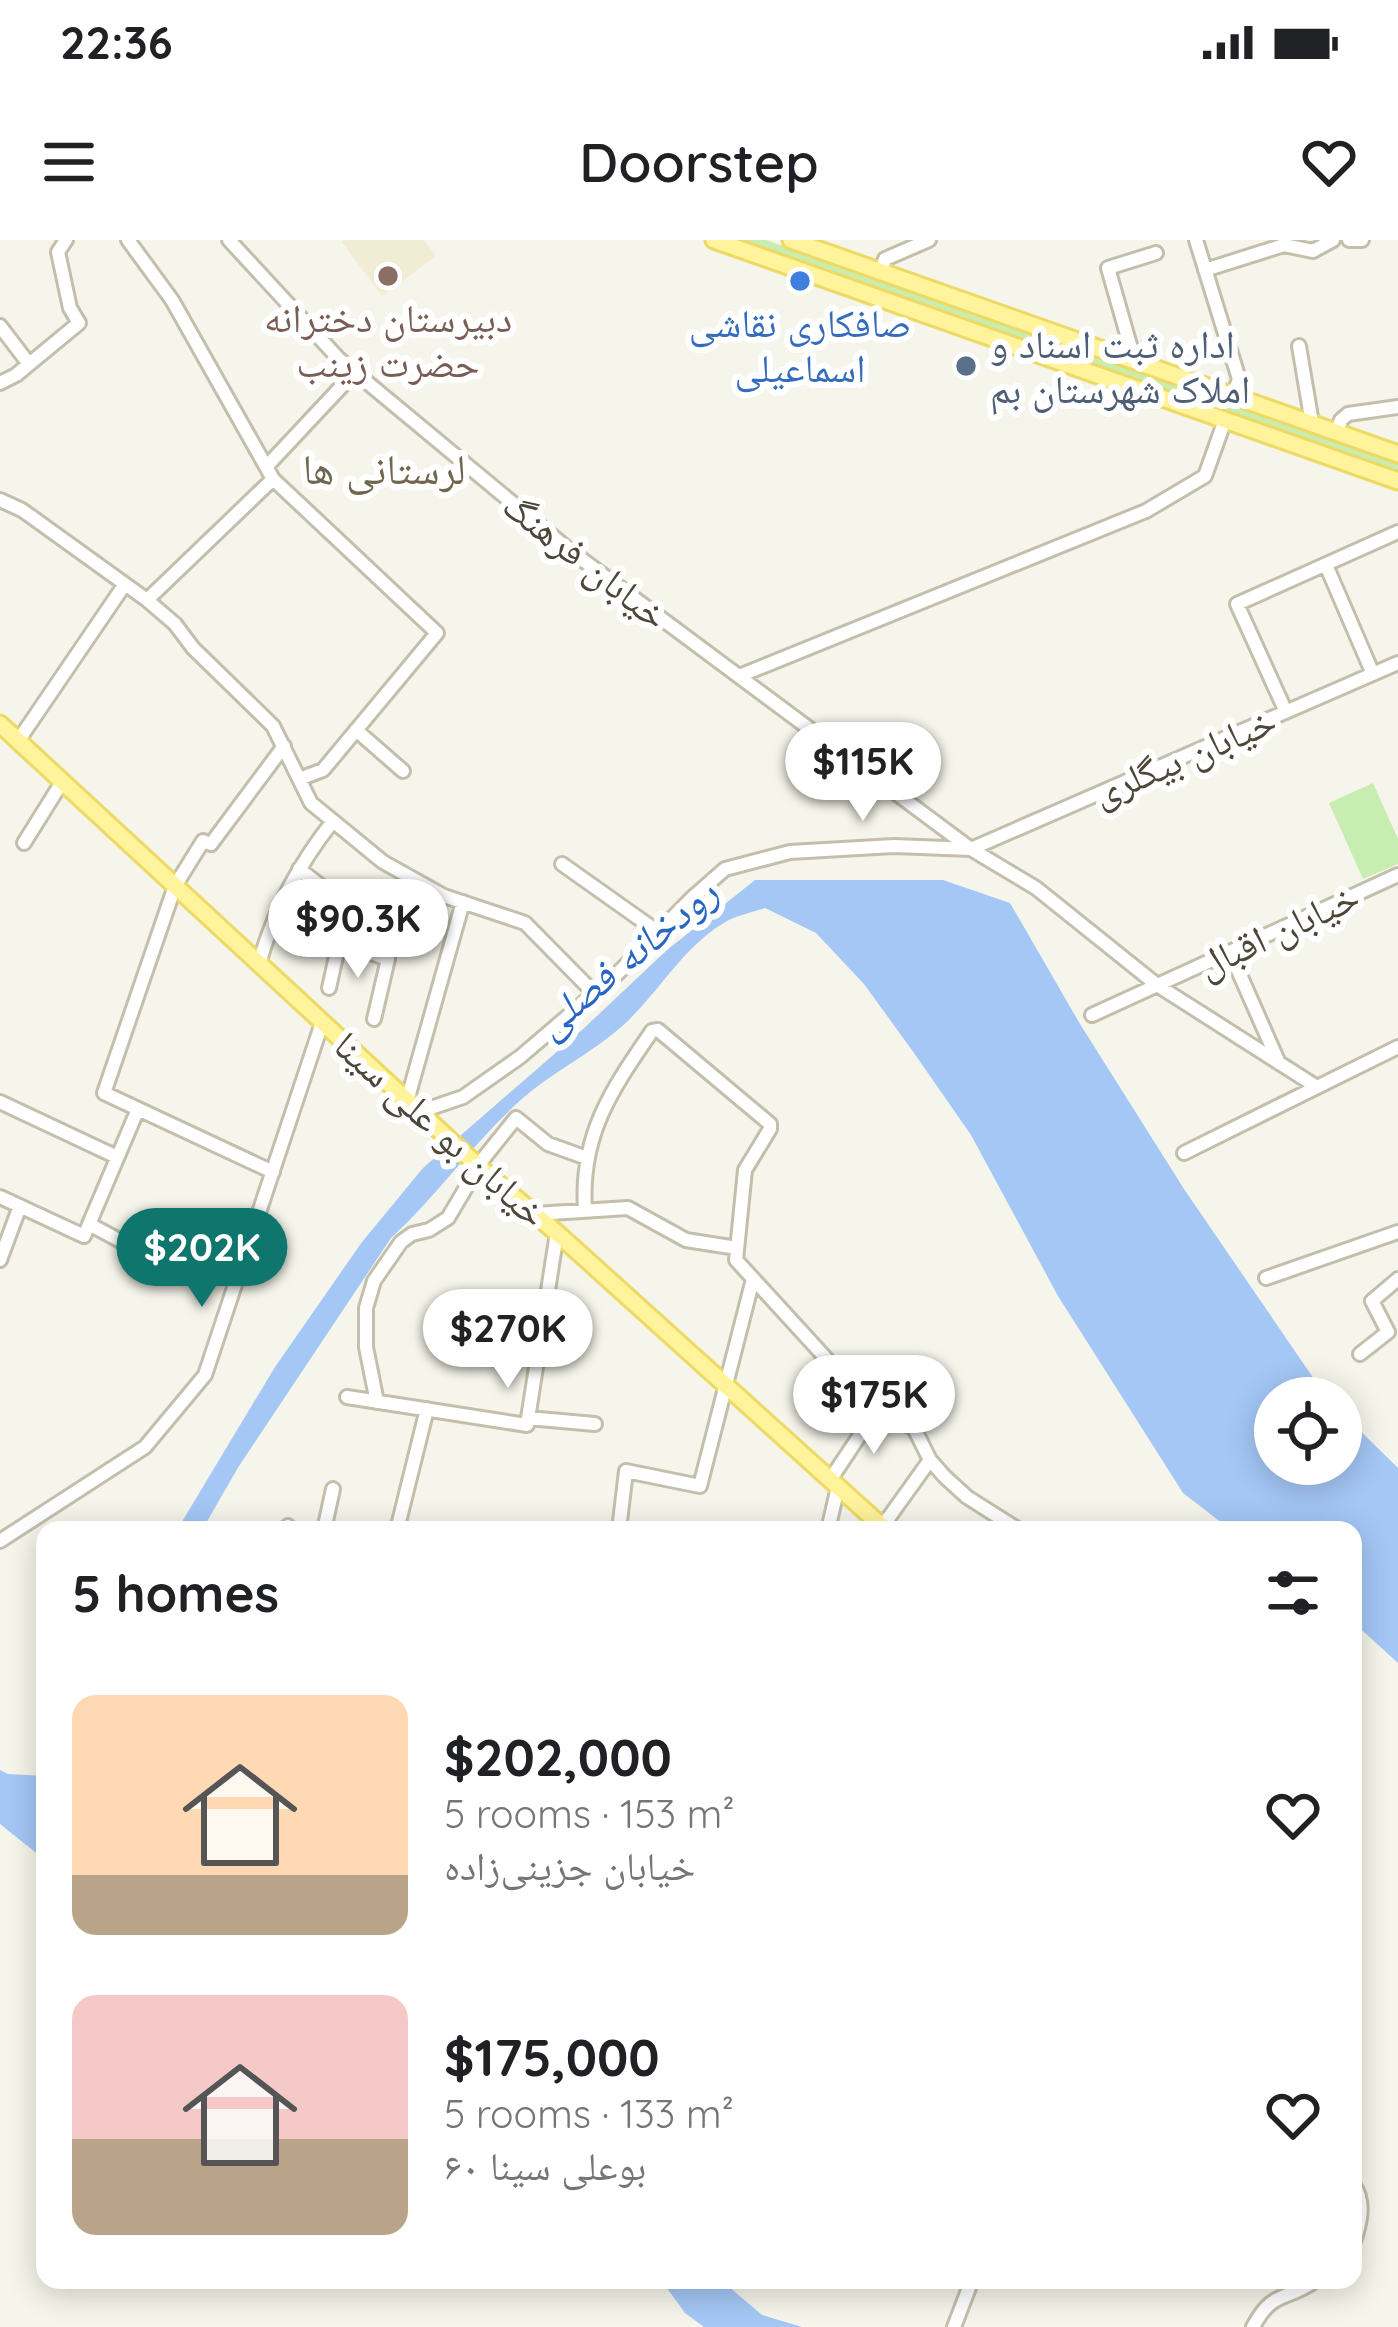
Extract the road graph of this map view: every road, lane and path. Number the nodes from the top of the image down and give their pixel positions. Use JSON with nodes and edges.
{"nodes":[{"id":1,"x":66,"y":240,"type":"edge"},
{"id":2,"x":128,"y":240,"type":"edge"},
{"id":3,"x":229,"y":240,"type":"edge"},
{"id":4,"x":714,"y":240,"type":"edge"},
{"id":5,"x":790,"y":240,"type":"edge"},
{"id":6,"x":929,"y":240,"type":"edge"},
{"id":7,"x":1196,"y":240,"type":"edge"},
{"id":8,"x":1333,"y":240,"type":"edge"},
{"id":9,"x":1349,"y":240,"type":"edge"},
{"id":10,"x":1362,"y":240,"type":"edge"},
{"id":11,"x":735,"y":243,"type":"edge"},
{"id":12,"x":905,"y":245,"type":"edge"},
{"id":13,"x":1156,"y":253,"type":"dead end"},
{"id":14,"x":1205,"y":270,"type":"junction"},
{"id":15,"x":881,"y":272,"type":"junction"},
{"id":16,"x":0,"y":326,"type":"edge"},
{"id":17,"x":1299,"y":346,"type":"dead end"},
{"id":18,"x":1125,"y":358,"type":"junction"},
{"id":19,"x":29,"y":364,"type":"junction"},
{"id":20,"x":355,"y":372,"type":"junction"},
{"id":21,"x":0,"y":383,"type":"edge"},
{"id":22,"x":1234,"y":396,"type":"junction"},
{"id":23,"x":1398,"y":407,"type":"edge"},
{"id":24,"x":1225,"y":420,"type":"junction"},
{"id":25,"x":1312,"y":423,"type":"junction"},
{"id":26,"x":1337,"y":432,"type":"junction"},
{"id":27,"x":1398,"y":454,"type":"edge"},
{"id":28,"x":270,"y":473,"type":"junction"},
{"id":29,"x":1398,"y":481,"type":"edge"},
{"id":30,"x":0,"y":500,"type":"edge"},
{"id":31,"x":1398,"y":532,"type":"edge"},
{"id":32,"x":1326,"y":565,"type":"junction"},
{"id":33,"x":124,"y":584,"type":"junction"},
{"id":34,"x":147,"y":600,"type":"junction"},
{"id":35,"x":1398,"y":663,"type":"edge"},
{"id":36,"x":1373,"y":674,"type":"junction"},
{"id":37,"x":739,"y":676,"type":"junction"},
{"id":38,"x":1286,"y":712,"type":"junction"},
{"id":39,"x":0,"y":724,"type":"edge"},
{"id":40,"x":356,"y":730,"type":"junction"},
{"id":41,"x":18,"y":741,"type":"junction"},
{"id":42,"x":284,"y":746,"type":"junction"},
{"id":43,"x":403,"y":771,"type":"dead end"},
{"id":44,"x":299,"y":779,"type":"junction"},
{"id":45,"x":62,"y":782,"type":"junction"},
{"id":46,"x":333,"y":821,"type":"junction"},
{"id":47,"x":24,"y":843,"type":"dead end"},
{"id":48,"x":970,"y":849,"type":"junction"},
{"id":49,"x":562,"y":864,"type":"dead end"},
{"id":50,"x":299,"y":869,"type":"junction"},
{"id":51,"x":1394,"y":877,"type":"edge"},
{"id":52,"x":175,"y":886,"type":"junction"},
{"id":53,"x":1398,"y":896,"type":"edge"},
{"id":54,"x":463,"y":902,"type":"junction"},
{"id":55,"x":658,"y":932,"type":"junction"},
{"id":56,"x":343,"y":944,"type":"junction"},
{"id":57,"x":1230,"y":952,"type":"junction"},
{"id":58,"x":259,"y":964,"type":"junction"},
{"id":59,"x":1157,"y":985,"type":"junction"},
{"id":60,"x":329,"y":988,"type":"dead end"},
{"id":61,"x":595,"y":994,"type":"junction"},
{"id":62,"x":1092,"y":1015,"type":"dead end"},
{"id":63,"x":374,"y":1019,"type":"dead end"},
{"id":64,"x":322,"y":1023,"type":"junction"},
{"id":65,"x":1398,"y":1047,"type":"edge"},
{"id":66,"x":1278,"y":1062,"type":"junction"},
{"id":67,"x":1317,"y":1087,"type":"junction"},
{"id":68,"x":0,"y":1102,"type":"edge"},
{"id":69,"x":413,"y":1107,"type":"junction"},
{"id":70,"x":138,"y":1108,"type":"junction"},
{"id":71,"x":1184,"y":1153,"type":"dead end"},
{"id":72,"x":117,"y":1157,"type":"junction"},
{"id":73,"x":587,"y":1158,"type":"junction"},
{"id":74,"x":479,"y":1167,"type":"junction"},
{"id":75,"x":273,"y":1172,"type":"junction"},
{"id":76,"x":0,"y":1197,"type":"edge"},
{"id":77,"x":20,"y":1206,"type":"junction"},
{"id":78,"x":585,"y":1209,"type":"junction"},
{"id":79,"x":535,"y":1214,"type":"junction"},
{"id":80,"x":89,"y":1224,"type":"junction"},
{"id":81,"x":1398,"y":1232,"type":"edge"},
{"id":82,"x":557,"y":1233,"type":"junction"},
{"id":83,"x":128,"y":1245,"type":"dead end"},
{"id":84,"x":737,"y":1248,"type":"junction"},
{"id":85,"x":0,"y":1261,"type":"edge"},
{"id":86,"x":1266,"y":1278,"type":"dead end"},
{"id":87,"x":753,"y":1279,"type":"junction"},
{"id":88,"x":1398,"y":1279,"type":"edge"},
{"id":89,"x":1360,"y":1354,"type":"dead end"},
{"id":90,"x":727,"y":1386,"type":"junction"},
{"id":91,"x":347,"y":1397,"type":"dead end"},
{"id":92,"x":377,"y":1402,"type":"junction"},
{"id":93,"x":878,"y":1408,"type":"junction"},
{"id":94,"x":427,"y":1409,"type":"junction"},
{"id":95,"x":528,"y":1418,"type":"junction"},
{"id":96,"x":595,"y":1424,"type":"dead end"},
{"id":97,"x":930,"y":1460,"type":"junction"},
{"id":98,"x":834,"y":1484,"type":"junction"},
{"id":99,"x":333,"y":1489,"type":"dead end"},
{"id":100,"x":326,"y":1521,"type":"edge"},
{"id":101,"x":400,"y":1521,"type":"edge"},
{"id":102,"x":620,"y":1521,"type":"edge"},
{"id":103,"x":830,"y":1521,"type":"edge"},
{"id":104,"x":876,"y":1521,"type":"edge"},
{"id":105,"x":889,"y":1521,"type":"edge"},
{"id":106,"x":1005,"y":1521,"type":"edge"},
{"id":107,"x":0,"y":1541,"type":"edge"},
{"id":108,"x":969,"y":2289,"type":"edge"},
{"id":109,"x":1303,"y":2289,"type":"edge"},
{"id":110,"x":954,"y":2327,"type":"edge"},
{"id":111,"x":1253,"y":2327,"type":"edge"}],
"edges":[{"from":1,"to":19,"type":"street"},
{"from":2,"to":28,"type":"street"},
{"from":3,"to":20,"type":"street","name":"خیابان فرهنگ"},
{"from":4,"to":11,"type":"main road"},
{"from":5,"to":15,"type":"main road"},
{"from":6,"to":12,"type":"street"},
{"from":7,"to":14,"type":"street"},
{"from":8,"to":14,"type":"street"},
{"from":9,"to":10,"type":"street"},
{"from":11,"to":24,"type":"main road"},
{"from":12,"to":15,"type":"street"},
{"from":13,"to":18,"type":"street"},
{"from":14,"to":22,"type":"street"},
{"from":15,"to":18,"type":"main road"},
{"from":16,"to":19,"type":"street"},
{"from":17,"to":25,"type":"street"},
{"from":18,"to":22,"type":"main road"},
{"from":19,"to":21,"type":"street"},
{"from":20,"to":28,"type":"street"},
{"from":20,"to":37,"type":"street","name":"خیابان فرهنگ"},
{"from":22,"to":25,"type":"main road"},
{"from":23,"to":26,"type":"street"},
{"from":24,"to":29,"type":"main road"},
{"from":24,"to":37,"type":"street"},
{"from":25,"to":26,"type":"main road"},
{"from":26,"to":27,"type":"main road"},
{"from":28,"to":34,"type":"street"},
{"from":28,"to":40,"type":"street"},
{"from":30,"to":33,"type":"street"},
{"from":31,"to":32,"type":"street"},
{"from":32,"to":36,"type":"street"},
{"from":32,"to":38,"type":"street"},
{"from":33,"to":34,"type":"street"},
{"from":33,"to":41,"type":"street"},
{"from":34,"to":42,"type":"street"},
{"from":35,"to":36,"type":"street","name":"خیابان بیگلری"},
{"from":36,"to":38,"type":"street","name":"خیابان بیگلری"},
{"from":37,"to":48,"type":"street","name":"خیابان فرهنگ"},
{"from":38,"to":48,"type":"street","name":"خیابان بیگلری"},
{"from":39,"to":41,"type":"main road","name":"خیابان بو علی سینا"},
{"from":40,"to":43,"type":"street"},
{"from":40,"to":44,"type":"street"},
{"from":41,"to":45,"type":"main road","name":"خیابان بو علی سینا"},
{"from":42,"to":44,"type":"street"},
{"from":42,"to":52,"type":"street"},
{"from":44,"to":46,"type":"street"},
{"from":45,"to":47,"type":"street"},
{"from":45,"to":52,"type":"main road","name":"خیابان بو علی سینا"},
{"from":46,"to":50,"type":"street"},
{"from":46,"to":54,"type":"street"},
{"from":48,"to":55,"type":"street"},
{"from":48,"to":59,"type":"street","name":"خیابان فرهنگ"},
{"from":49,"to":55,"type":"street"},
{"from":50,"to":56,"type":"street"},
{"from":50,"to":58,"type":"street"},
{"from":51,"to":53,"type":"street"},
{"from":51,"to":57,"type":"street","name":"خیابان اقبال"},
{"from":52,"to":58,"type":"main road","name":"خیابان بو علی سینا"},
{"from":52,"to":70,"type":"street"},
{"from":54,"to":61,"type":"street"},
{"from":54,"to":69,"type":"street"},
{"from":55,"to":61,"type":"street"},
{"from":56,"to":60,"type":"street"},
{"from":56,"to":63,"type":"street"},
{"from":57,"to":59,"type":"street","name":"خیابان اقبال"},
{"from":57,"to":66,"type":"street"},
{"from":58,"to":64,"type":"main road","name":"خیابان بو علی سینا"},
{"from":59,"to":62,"type":"street","name":"خیابان اقبال"},
{"from":59,"to":66,"type":"street","name":"خیابان فرهنگ"},
{"from":61,"to":69,"type":"street"},
{"from":64,"to":69,"type":"main road","name":"خیابان بو علی سینا"},
{"from":64,"to":75,"type":"street"},
{"from":65,"to":67,"type":"street"},
{"from":66,"to":67,"type":"street","name":"خیابان فرهنگ"},
{"from":67,"to":71,"type":"street"},
{"from":68,"to":72,"type":"street"},
{"from":69,"to":74,"type":"main road","name":"خیابان بو علی سینا"},
{"from":70,"to":72,"type":"street"},
{"from":70,"to":75,"type":"street"},
{"from":72,"to":80,"type":"street"},
{"from":73,"to":74,"type":"street"},
{"from":73,"to":78,"type":"street"},
{"from":73,"to":84,"type":"street"},
{"from":74,"to":79,"type":"main road","name":"خیابان بو علی سینا"},
{"from":74,"to":92,"type":"street"},
{"from":75,"to":107,"type":"street"},
{"from":76,"to":77,"type":"street"},
{"from":77,"to":80,"type":"street"},
{"from":77,"to":85,"type":"street"},
{"from":78,"to":79,"type":"street"},
{"from":78,"to":84,"type":"street"},
{"from":79,"to":82,"type":"main road","name":"خیابان بو علی سینا"},
{"from":80,"to":83,"type":"street"},
{"from":81,"to":86,"type":"street"},
{"from":82,"to":90,"type":"main road","name":"خیابان بو علی سینا"},
{"from":82,"to":95,"type":"street"},
{"from":84,"to":87,"type":"street"},
{"from":87,"to":90,"type":"street"},
{"from":87,"to":93,"type":"street"},
{"from":88,"to":89,"type":"street"},
{"from":90,"to":98,"type":"main road","name":"خیابان بو علی سینا"},
{"from":90,"to":102,"type":"street"},
{"from":91,"to":92,"type":"street"},
{"from":92,"to":94,"type":"street"},
{"from":93,"to":97,"type":"street"},
{"from":93,"to":98,"type":"street"},
{"from":94,"to":95,"type":"street"},
{"from":94,"to":101,"type":"street"},
{"from":95,"to":96,"type":"street"},
{"from":97,"to":105,"type":"street"},
{"from":97,"to":106,"type":"street"},
{"from":98,"to":103,"type":"street"},
{"from":98,"to":104,"type":"main road","name":"خیابان بو علی سینا"},
{"from":99,"to":100,"type":"street"},
{"from":108,"to":110,"type":"street"},
{"from":109,"to":111,"type":"street"}]}
